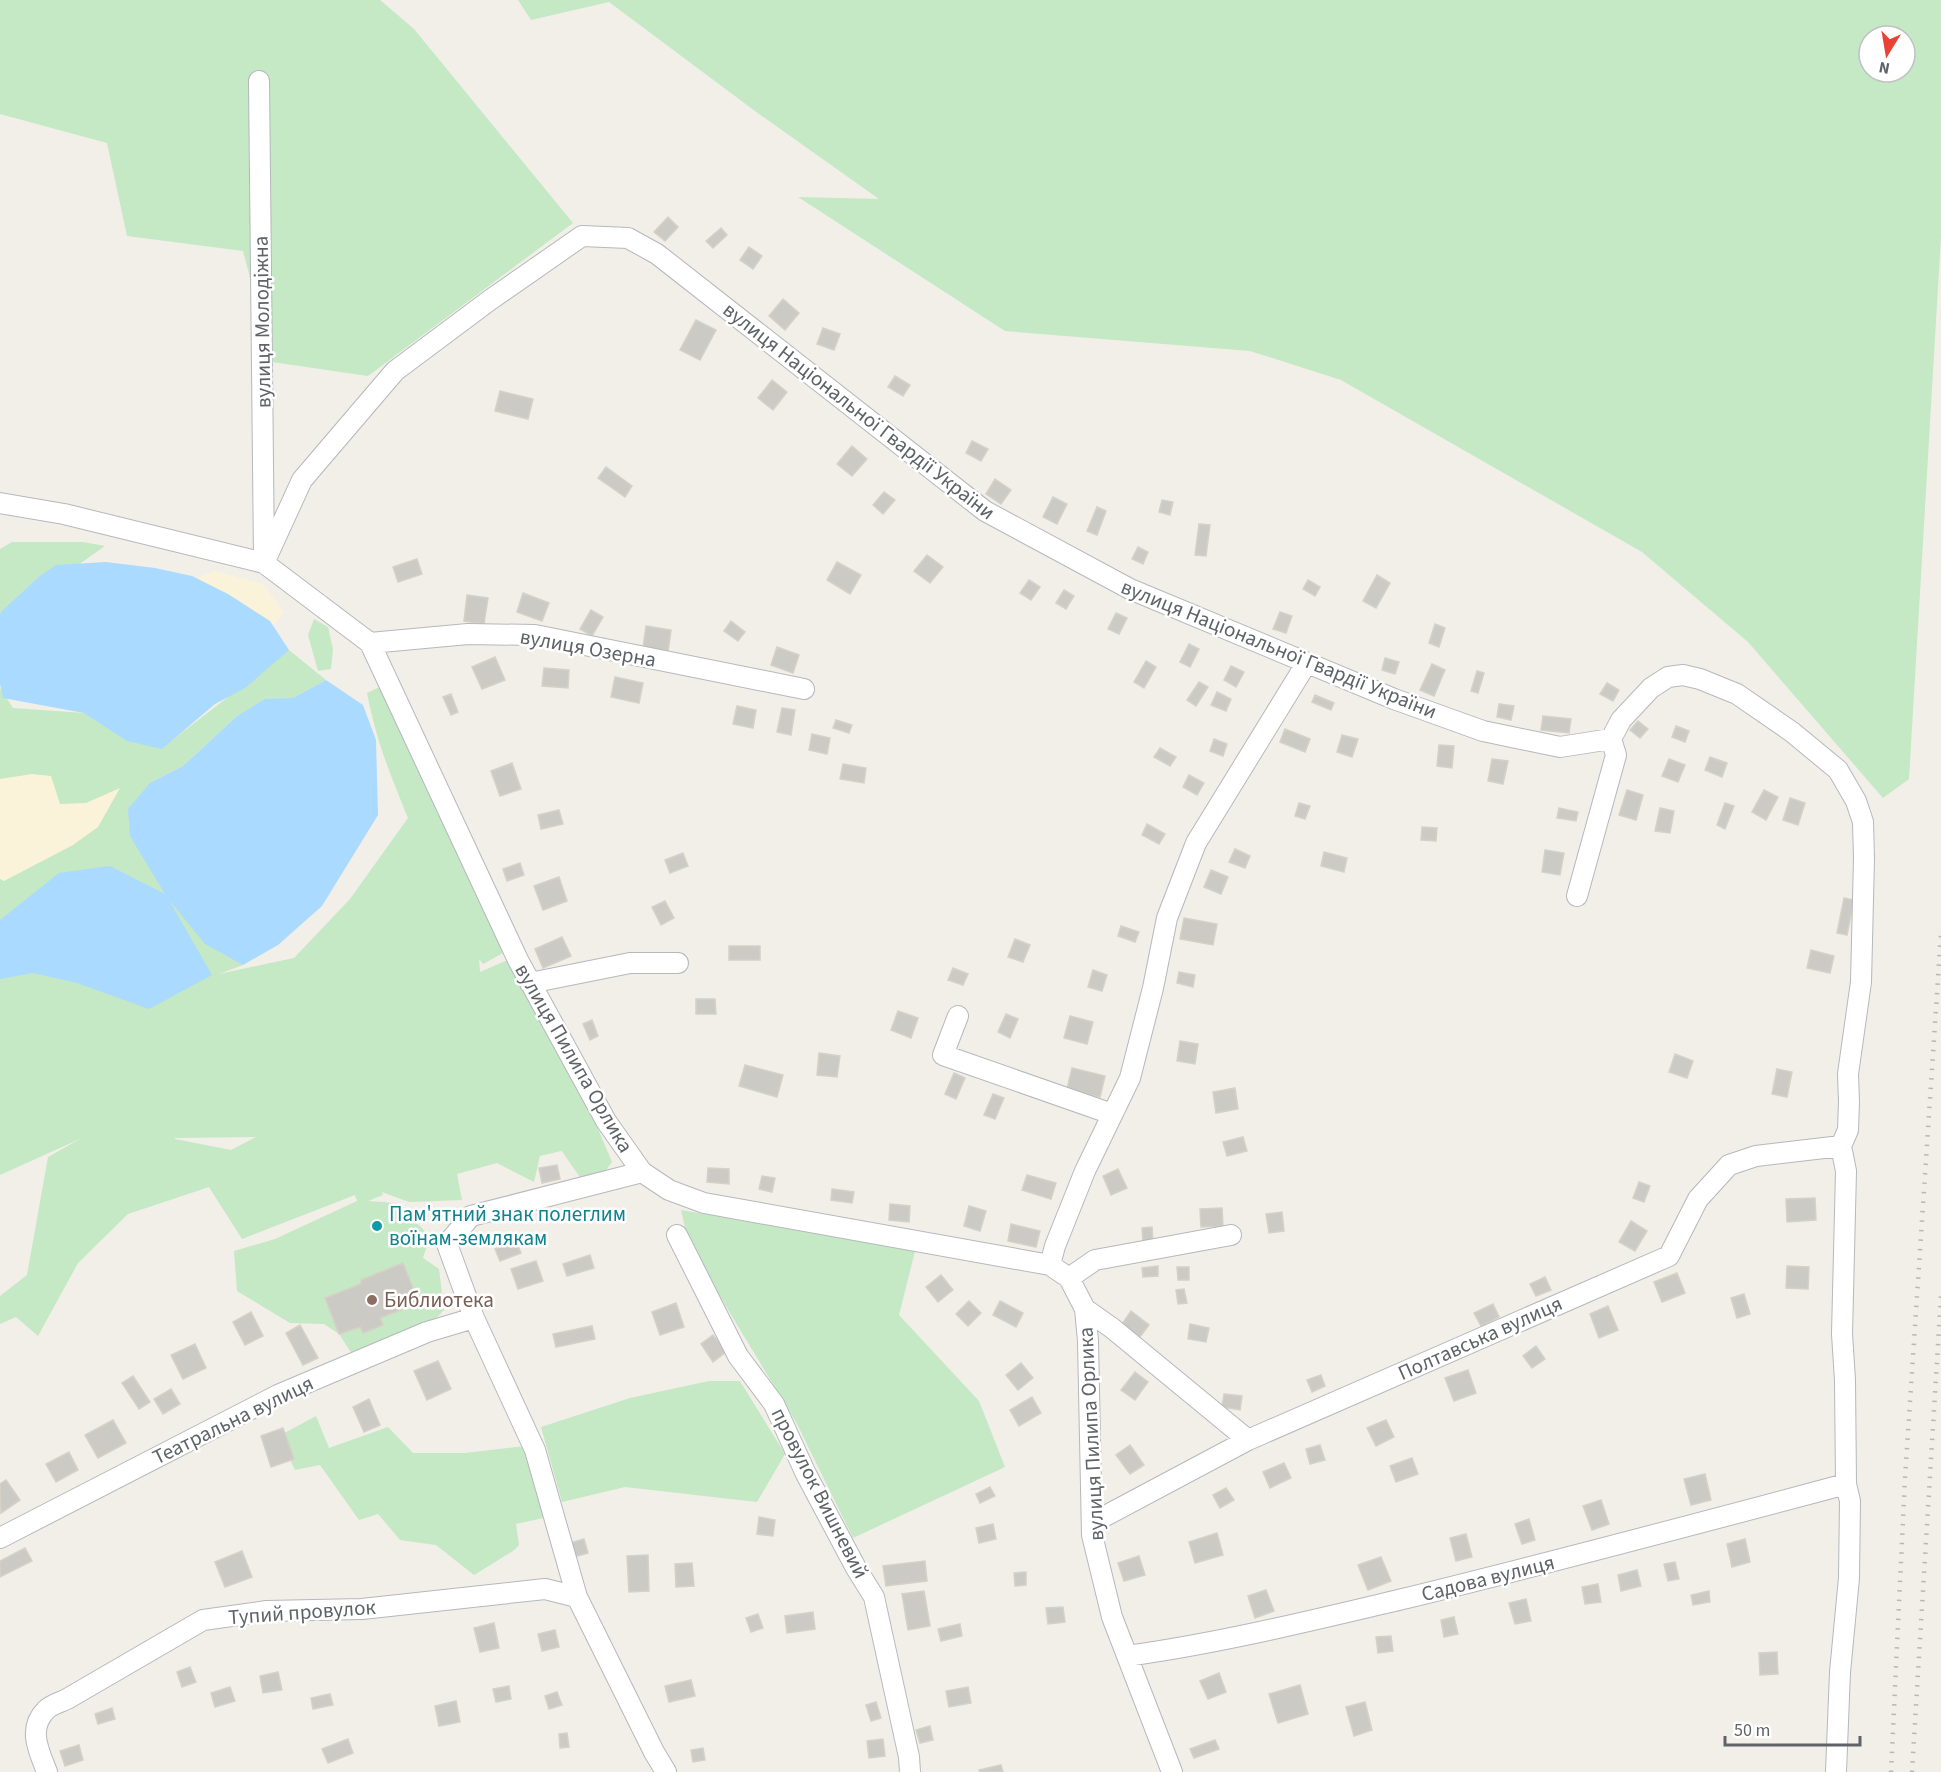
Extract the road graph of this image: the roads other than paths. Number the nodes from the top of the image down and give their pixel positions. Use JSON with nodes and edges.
{"nodes":[{"id":1,"x":259,"y":81,"type":"dead end"},
{"id":2,"x":0,"y":503,"type":"edge"},
{"id":3,"x":264,"y":563,"type":"junction"},
{"id":4,"x":370,"y":643,"type":"junction"},
{"id":5,"x":1306,"y":664,"type":"junction"},
{"id":6,"x":804,"y":689,"type":"dead end"},
{"id":7,"x":1611,"y":739,"type":"junction"},
{"id":8,"x":1577,"y":896,"type":"dead end"},
{"id":9,"x":678,"y":963,"type":"dead end"},
{"id":10,"x":530,"y":984,"type":"junction"},
{"id":11,"x":958,"y":1016,"type":"dead end"},
{"id":12,"x":1112,"y":1114,"type":"junction"},
{"id":13,"x":1840,"y":1146,"type":"junction"},
{"id":14,"x":642,"y":1172,"type":"junction"},
{"id":15,"x":677,"y":1235,"type":"dead end"},
{"id":16,"x":1231,"y":1235,"type":"dead end"},
{"id":17,"x":1050,"y":1265,"type":"junction"},
{"id":18,"x":1069,"y":1278,"type":"junction"},
{"id":19,"x":1085,"y":1309,"type":"junction"},
{"id":20,"x":474,"y":1318,"type":"junction"},
{"id":21,"x":1248,"y":1440,"type":"junction"},
{"id":22,"x":1846,"y":1484,"type":"junction"},
{"id":23,"x":1092,"y":1523,"type":"junction"},
{"id":24,"x":0,"y":1538,"type":"edge"},
{"id":25,"x":577,"y":1597,"type":"junction"},
{"id":26,"x":1127,"y":1656,"type":"junction"},
{"id":27,"x":47,"y":1772,"type":"edge"},
{"id":28,"x":666,"y":1772,"type":"edge"},
{"id":29,"x":910,"y":1772,"type":"edge"},
{"id":30,"x":1172,"y":1772,"type":"edge"},
{"id":31,"x":1836,"y":1772,"type":"edge"}],
"edges":[{"from":1,"to":3,"type":"street","name":"вулиця Молодіжна"},
{"from":2,"to":3,"type":"street","name":"вулиця Пилипа Орлика"},
{"from":3,"to":4,"type":"street","name":"вулиця Пилипа Орлика"},
{"from":3,"to":5,"type":"street","name":"вулиця Національної Гвардії України"},
{"from":4,"to":6,"type":"street","name":"вулиця Озерна"},
{"from":4,"to":10,"type":"street","name":"вулиця Пилипа Орлика"},
{"from":5,"to":7,"type":"street","name":"вулиця Національної Гвардії України"},
{"from":5,"to":12,"type":"street"},
{"from":7,"to":8,"type":"street"},
{"from":7,"to":13,"type":"street"},
{"from":9,"to":10,"type":"street"},
{"from":10,"to":14,"type":"street","name":"вулиця Пилипа Орлика"},
{"from":11,"to":12,"type":"street"},
{"from":12,"to":17,"type":"street"},
{"from":13,"to":21,"type":"street","name":"Полтавська вулиця"},
{"from":13,"to":22,"type":"street"},
{"from":14,"to":17,"type":"street","name":"вулиця Пилипа Орлика"},
{"from":14,"to":20,"type":"street"},
{"from":15,"to":29,"type":"street","name":"провулок Вишневий"},
{"from":16,"to":18,"type":"street"},
{"from":17,"to":18,"type":"street","name":"вулиця Пилипа Орлика"},
{"from":18,"to":19,"type":"street","name":"вулиця Пилипа Орлика"},
{"from":19,"to":21,"type":"street"},
{"from":19,"to":23,"type":"street","name":"вулиця Пилипа Орлика"},
{"from":20,"to":24,"type":"street","name":"Театральна вулиця"},
{"from":20,"to":25,"type":"street"},
{"from":21,"to":23,"type":"street","name":"Полтавська вулиця"},
{"from":22,"to":26,"type":"street","name":"Садова вулиця"},
{"from":22,"to":31,"type":"street"},
{"from":23,"to":26,"type":"street","name":"вулиця Пилипа Орлика"},
{"from":25,"to":27,"type":"street","name":"Тупий провулок"},
{"from":25,"to":28,"type":"street"},
{"from":26,"to":30,"type":"street","name":"вулиця Пилипа Орлика"}]}
